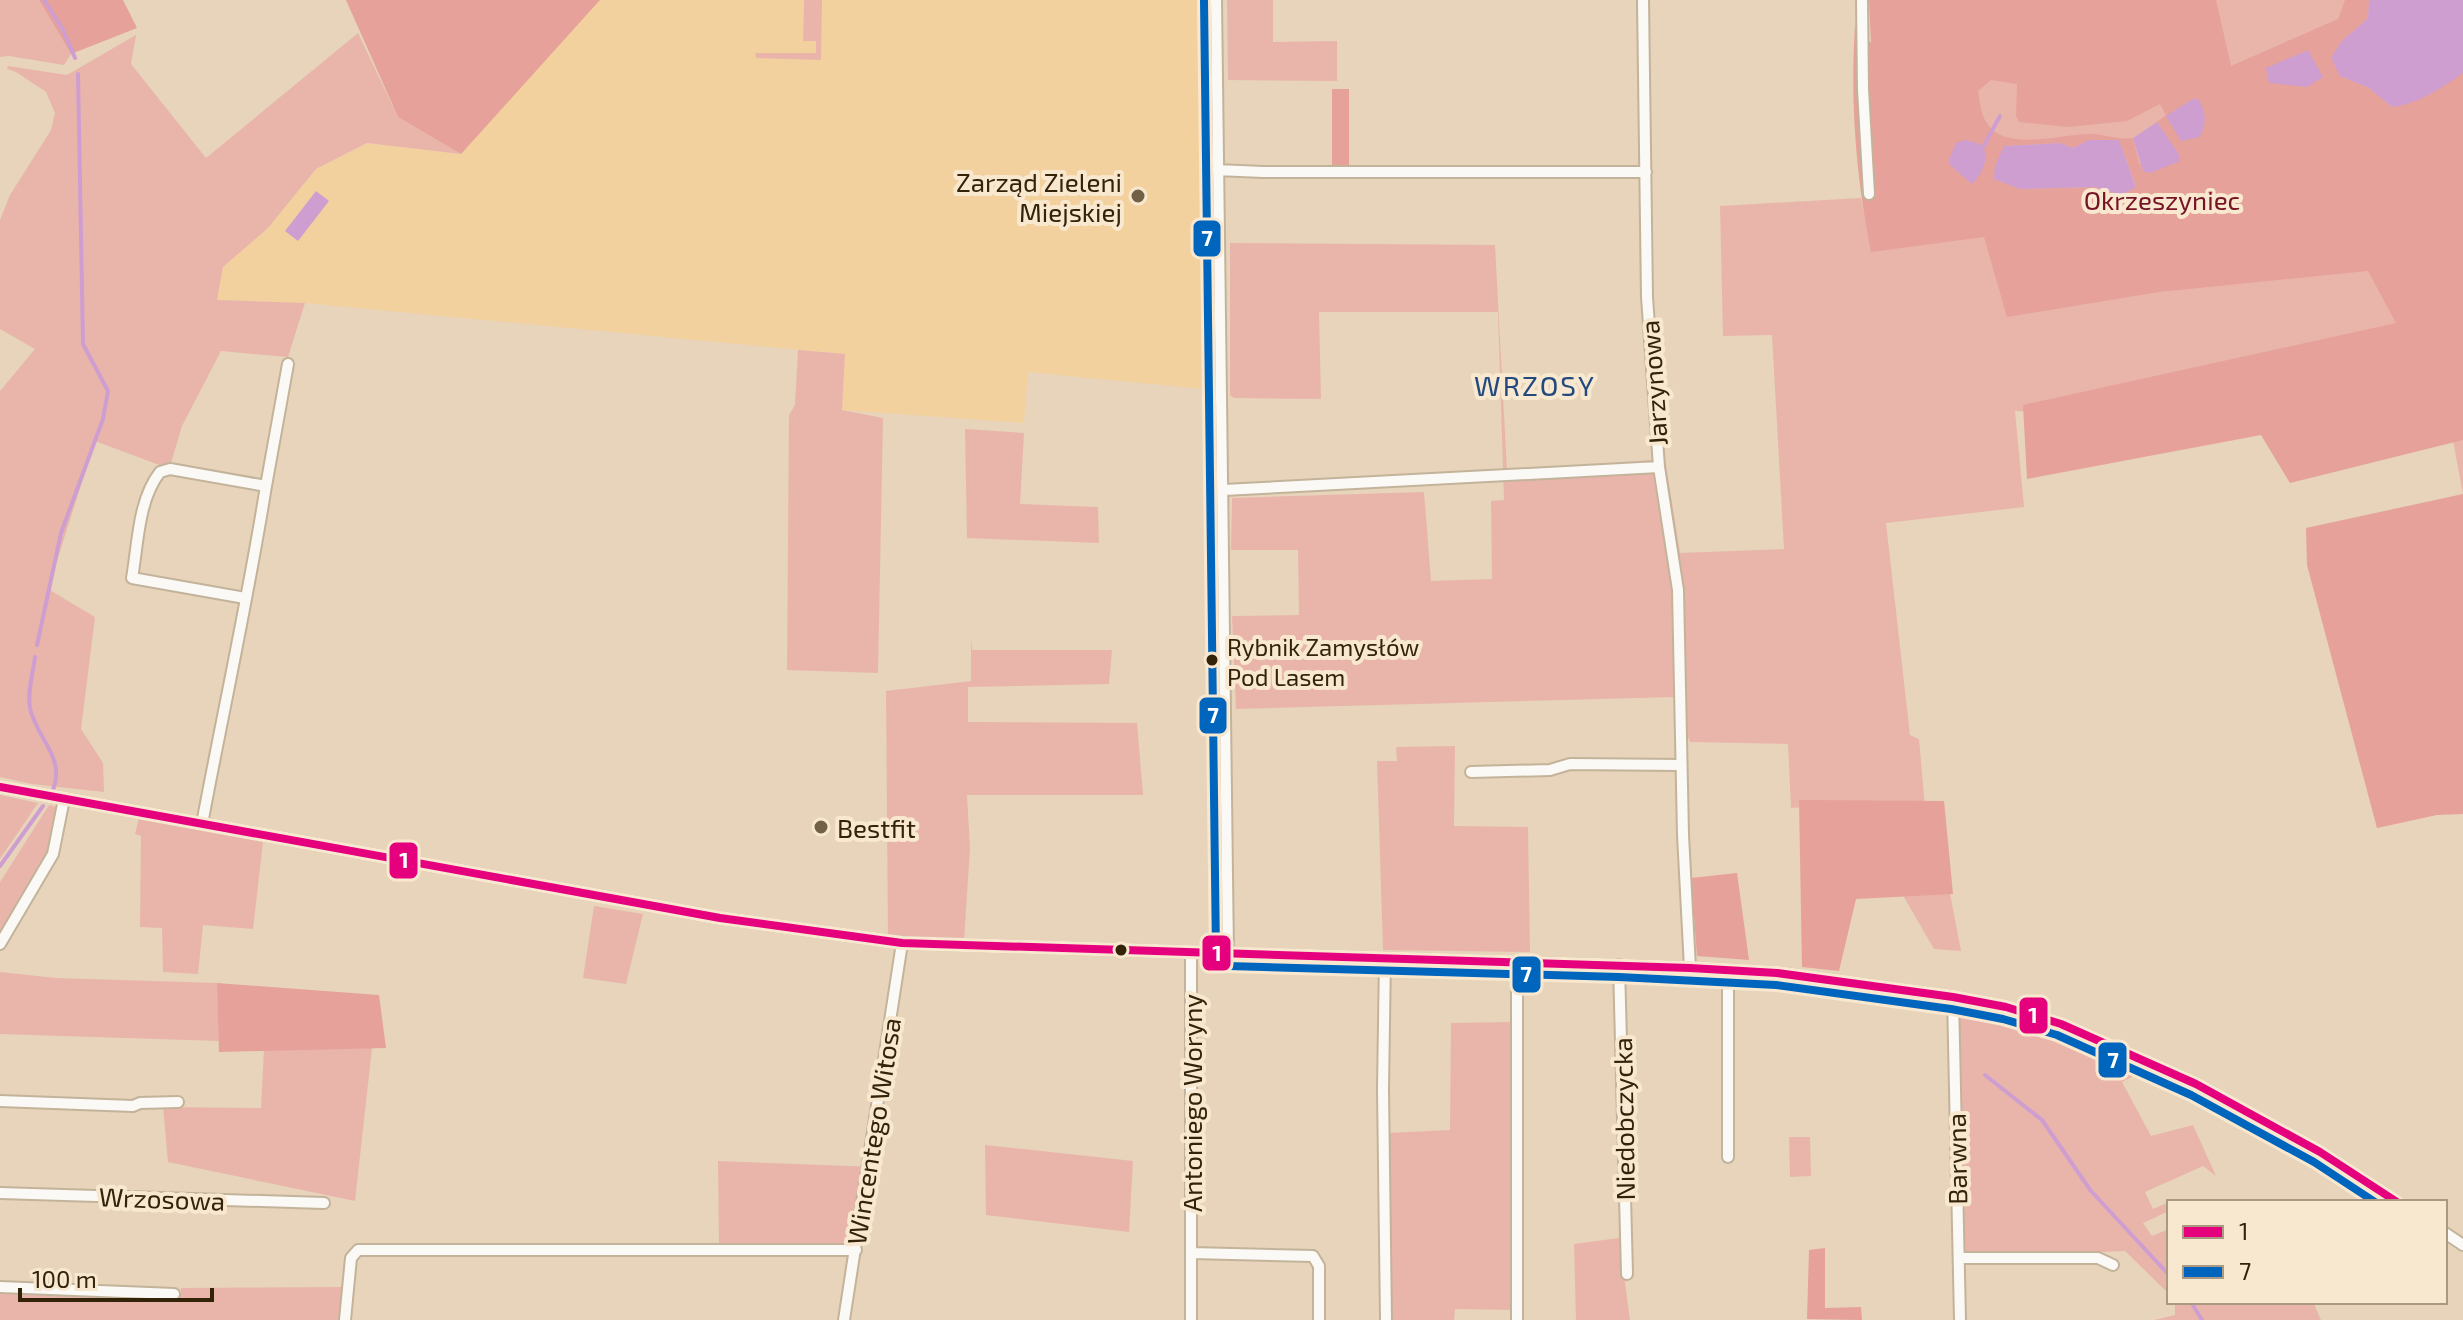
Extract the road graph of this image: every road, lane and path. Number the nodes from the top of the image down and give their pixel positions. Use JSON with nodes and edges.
{"nodes":[{"id":1,"x":1216,"y":0,"type":"edge"},
{"id":2,"x":1643,"y":0,"type":"edge"},
{"id":3,"x":1862,"y":0,"type":"edge"},
{"id":4,"x":1217,"y":170,"type":"junction"},
{"id":5,"x":1646,"y":172,"type":"junction"},
{"id":6,"x":1869,"y":194,"type":"dead end"},
{"id":7,"x":288,"y":364,"type":"dead end"},
{"id":8,"x":1659,"y":467,"type":"junction"},
{"id":9,"x":266,"y":486,"type":"junction"},
{"id":10,"x":1224,"y":490,"type":"junction"},
{"id":11,"x":245,"y":598,"type":"junction"},
{"id":12,"x":1681,"y":765,"type":"junction"},
{"id":13,"x":1471,"y":772,"type":"dead end"},
{"id":14,"x":0,"y":787,"type":"edge"},
{"id":15,"x":64,"y":799,"type":"junction"},
{"id":16,"x":202,"y":824,"type":"junction"},
{"id":17,"x":902,"y":943,"type":"junction"},
{"id":18,"x":0,"y":944,"type":"edge"},
{"id":19,"x":1191,"y":952,"type":"junction"},
{"id":20,"x":1228,"y":954,"type":"junction"},
{"id":21,"x":1385,"y":958,"type":"junction"},
{"id":22,"x":1517,"y":962,"type":"junction"},
{"id":23,"x":1619,"y":965,"type":"junction"},
{"id":24,"x":1690,"y":968,"type":"junction"},
{"id":25,"x":1728,"y":971,"type":"junction"},
{"id":26,"x":1953,"y":997,"type":"junction"},
{"id":27,"x":0,"y":1101,"type":"edge"},
{"id":28,"x":178,"y":1102,"type":"dead end"},
{"id":29,"x":1728,"y":1157,"type":"dead end"},
{"id":30,"x":0,"y":1193,"type":"edge"},
{"id":31,"x":2394,"y":1200,"type":"edge"},
{"id":32,"x":324,"y":1203,"type":"dead end"},
{"id":33,"x":856,"y":1250,"type":"junction"},
{"id":34,"x":1191,"y":1253,"type":"junction"},
{"id":35,"x":1959,"y":1258,"type":"junction"},
{"id":36,"x":2113,"y":1265,"type":"dead end"},
{"id":37,"x":1627,"y":1274,"type":"dead end"},
{"id":38,"x":0,"y":1287,"type":"edge"},
{"id":39,"x":174,"y":1294,"type":"dead end"},
{"id":40,"x":345,"y":1320,"type":"edge"},
{"id":41,"x":844,"y":1320,"type":"edge"},
{"id":42,"x":1191,"y":1320,"type":"edge"},
{"id":43,"x":1319,"y":1320,"type":"edge"},
{"id":44,"x":1386,"y":1320,"type":"edge"},
{"id":45,"x":1517,"y":1320,"type":"edge"},
{"id":46,"x":1960,"y":1320,"type":"edge"}],
"edges":[{"from":1,"to":4,"type":"street"},
{"from":2,"to":5,"type":"street","name":"Jarzynowa"},
{"from":3,"to":6,"type":"street"},
{"from":4,"to":5,"type":"street"},
{"from":4,"to":10,"type":"street"},
{"from":5,"to":8,"type":"street","name":"Jarzynowa"},
{"from":7,"to":9,"type":"street"},
{"from":8,"to":10,"type":"street"},
{"from":8,"to":12,"type":"street","name":"Jarzynowa"},
{"from":9,"to":11,"type":"street"},
{"from":9,"to":11,"type":"street"},
{"from":10,"to":20,"type":"street"},
{"from":11,"to":16,"type":"street"},
{"from":12,"to":13,"type":"street"},
{"from":12,"to":24,"type":"street","name":"Jarzynowa"},
{"from":14,"to":15,"type":"street"},
{"from":15,"to":16,"type":"street"},
{"from":15,"to":18,"type":"street"},
{"from":16,"to":17,"type":"street"},
{"from":17,"to":19,"type":"street"},
{"from":17,"to":33,"type":"street","name":"Wincentego Witosa"},
{"from":19,"to":20,"type":"street"},
{"from":19,"to":34,"type":"street","name":"Antoniego Woryny"},
{"from":20,"to":21,"type":"street"},
{"from":21,"to":22,"type":"street"},
{"from":21,"to":44,"type":"street"},
{"from":22,"to":23,"type":"street"},
{"from":22,"to":45,"type":"street"},
{"from":23,"to":24,"type":"street"},
{"from":23,"to":37,"type":"street","name":"Niedobczycka"},
{"from":24,"to":25,"type":"street"},
{"from":25,"to":26,"type":"street"},
{"from":25,"to":29,"type":"street"},
{"from":26,"to":31,"type":"street"},
{"from":26,"to":35,"type":"street","name":"Barwna"},
{"from":27,"to":28,"type":"street"},
{"from":30,"to":32,"type":"street","name":"Wrzosowa"},
{"from":33,"to":40,"type":"street"},
{"from":33,"to":41,"type":"street","name":"Wincentego Witosa"},
{"from":34,"to":42,"type":"street","name":"Antoniego Woryny"},
{"from":34,"to":43,"type":"street"},
{"from":35,"to":36,"type":"street"},
{"from":35,"to":46,"type":"street","name":"Barwna"},
{"from":38,"to":39,"type":"street"}]}
